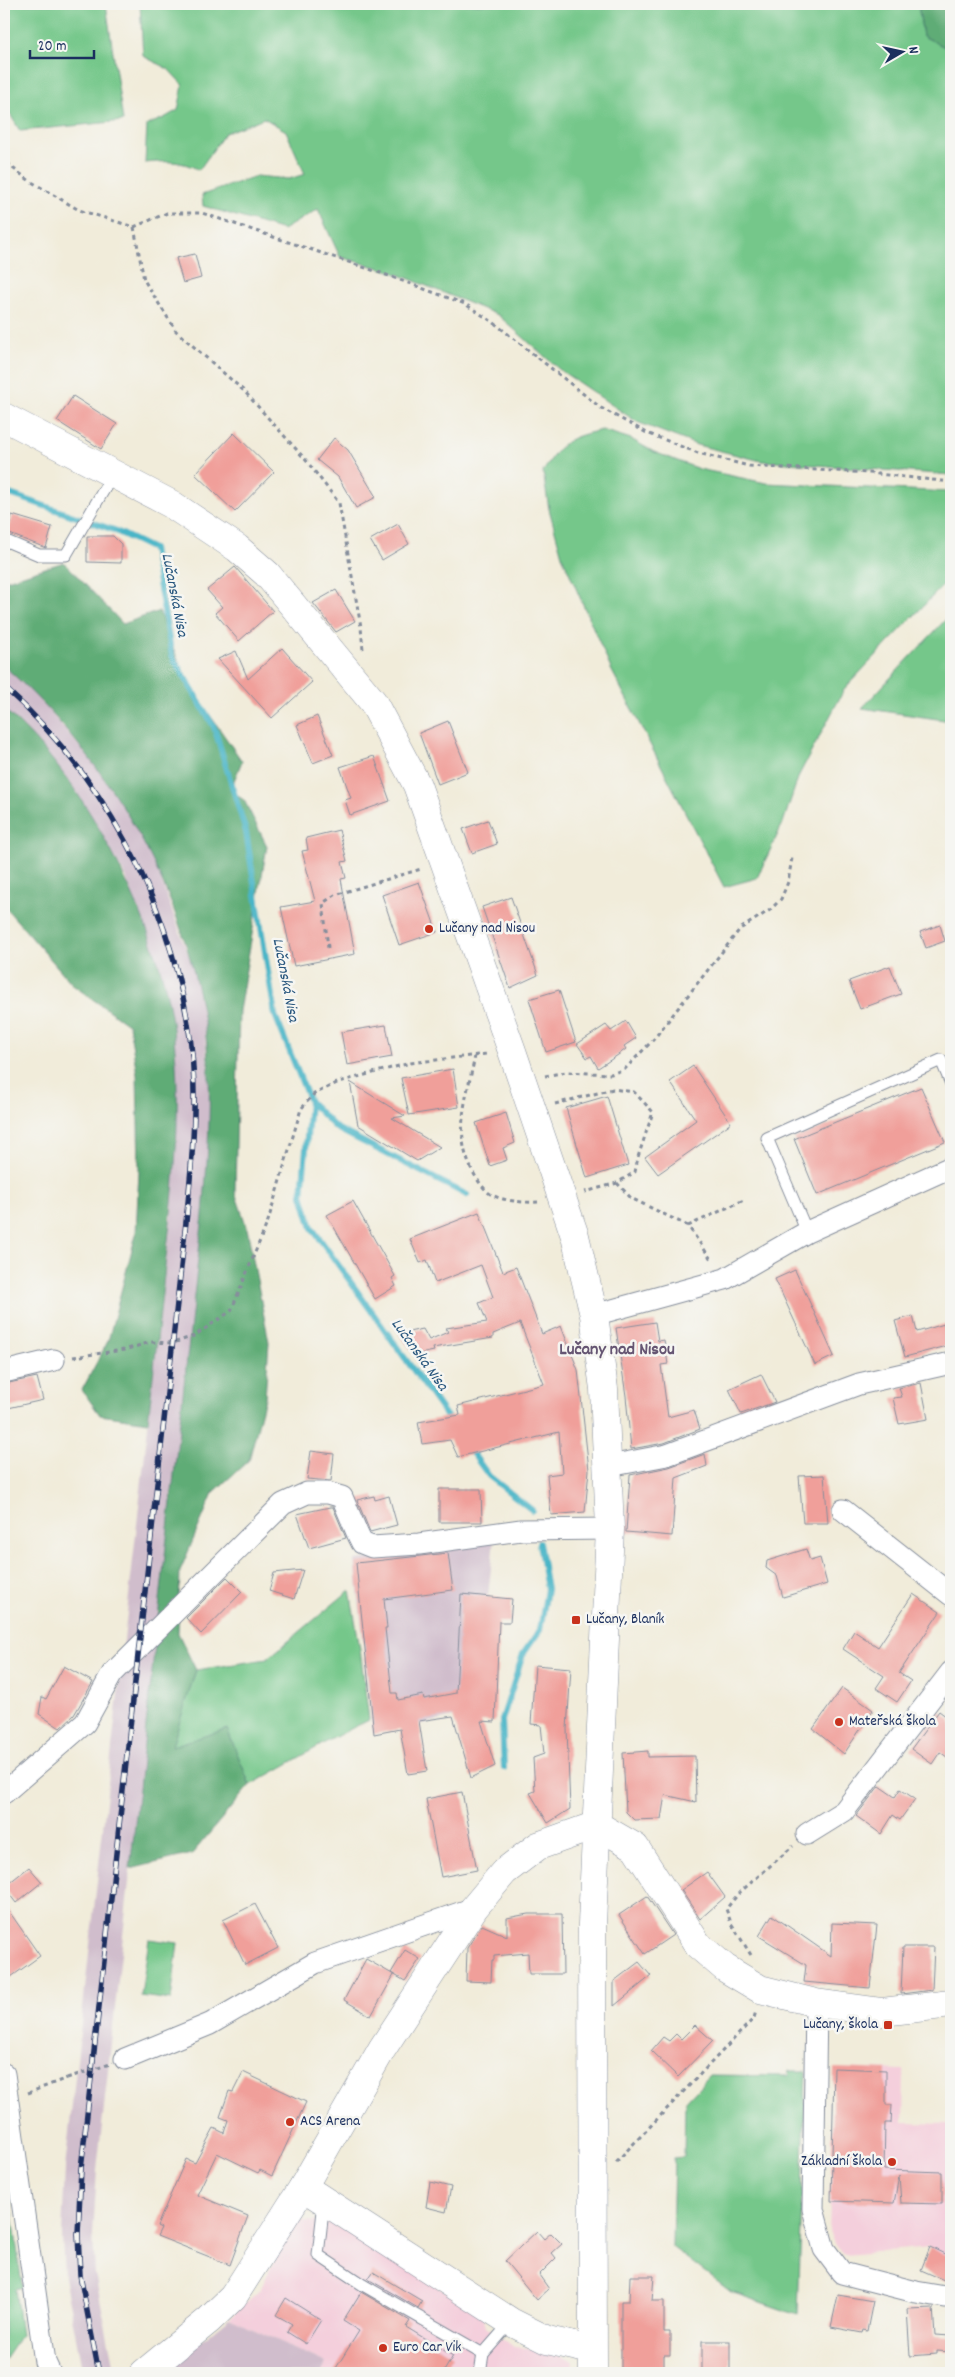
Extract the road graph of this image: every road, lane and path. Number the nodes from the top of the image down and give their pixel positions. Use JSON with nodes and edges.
{"nodes":[{"id":1,"x":4,"y":155,"type":"edge"},
{"id":2,"x":134,"y":227,"type":"junction"},
{"id":3,"x":4,"y":417,"type":"edge"},
{"id":4,"x":113,"y":474,"type":"junction"},
{"id":5,"x":951,"y":482,"type":"edge"},
{"id":6,"x":4,"y":540,"type":"edge"},
{"id":7,"x":363,"y":656,"type":"dead end"},
{"id":8,"x":792,"y":858,"type":"dead end"},
{"id":9,"x":443,"y":862,"type":"junction"},
{"id":10,"x":328,"y":948,"type":"dead end"},
{"id":11,"x":512,"y":1051,"type":"junction"},
{"id":12,"x":476,"y":1055,"type":"junction"},
{"id":13,"x":522,"y":1080,"type":"junction"},
{"id":14,"x":951,"y":1084,"type":"edge"},
{"id":15,"x":533,"y":1110,"type":"junction"},
{"id":16,"x":951,"y":1167,"type":"edge"},
{"id":17,"x":617,"y":1183,"type":"junction"},
{"id":18,"x":563,"y":1199,"type":"junction"},
{"id":19,"x":744,"y":1200,"type":"dead end"},
{"id":20,"x":688,"y":1226,"type":"junction"},
{"id":21,"x":807,"y":1232,"type":"junction"},
{"id":22,"x":725,"y":1279,"type":"junction"},
{"id":23,"x":594,"y":1315,"type":"junction"},
{"id":24,"x":54,"y":1360,"type":"joint"},
{"id":25,"x":951,"y":1363,"type":"edge"},
{"id":26,"x":4,"y":1372,"type":"edge"},
{"id":27,"x":609,"y":1466,"type":"junction"},
{"id":28,"x":843,"y":1510,"type":"dead end"},
{"id":29,"x":610,"y":1529,"type":"junction"},
{"id":30,"x":951,"y":1595,"type":"edge"},
{"id":31,"x":951,"y":1672,"type":"edge"},
{"id":32,"x":4,"y":1793,"type":"edge"},
{"id":33,"x":597,"y":1826,"type":"junction"},
{"id":34,"x":807,"y":1834,"type":"joint"},
{"id":35,"x":474,"y":1908,"type":"junction"},
{"id":36,"x":760,"y":1989,"type":"junction"},
{"id":37,"x":816,"y":2003,"type":"junction"},
{"id":38,"x":951,"y":2004,"type":"edge"},
{"id":39,"x":119,"y":2061,"type":"joint"},
{"id":40,"x":4,"y":2074,"type":"edge"},
{"id":41,"x":5,"y":2102,"type":"edge"},
{"id":42,"x":593,"y":2182,"type":"junction"},
{"id":43,"x":314,"y":2194,"type":"junction"},
{"id":44,"x":951,"y":2298,"type":"edge"},
{"id":45,"x":511,"y":2322,"type":"junction"},
{"id":46,"x":483,"y":2354,"type":"junction"},
{"id":47,"x":593,"y":2361,"type":"edge"},
{"id":48,"x":50,"y":2373,"type":"edge"},
{"id":49,"x":144,"y":2373,"type":"edge"},
{"id":50,"x":480,"y":2373,"type":"edge"}],
"edges":[{"from":1,"to":2,"type":"path"},
{"from":2,"to":5,"type":"path"},
{"from":2,"to":7,"type":"path"},
{"from":3,"to":4,"type":"main road"},
{"from":4,"to":6,"type":"lane"},
{"from":4,"to":9,"type":"main road"},
{"from":8,"to":13,"type":"path"},
{"from":9,"to":10,"type":"path"},
{"from":9,"to":11,"type":"main road"},
{"from":11,"to":12,"type":"path"},
{"from":11,"to":13,"type":"main road"},
{"from":12,"to":18,"type":"path"},
{"from":12,"to":24,"type":"path"},
{"from":13,"to":15,"type":"main road"},
{"from":14,"to":21,"type":"lane"},
{"from":15,"to":17,"type":"path"},
{"from":15,"to":18,"type":"main road"},
{"from":16,"to":21,"type":"street"},
{"from":17,"to":18,"type":"path"},
{"from":17,"to":20,"type":"path"},
{"from":18,"to":23,"type":"main road"},
{"from":19,"to":20,"type":"path"},
{"from":20,"to":22,"type":"path"},
{"from":21,"to":22,"type":"street"},
{"from":22,"to":23,"type":"street"},
{"from":23,"to":27,"type":"main road"},
{"from":24,"to":26,"type":"street"},
{"from":25,"to":27,"type":"street"},
{"from":27,"to":29,"type":"main road"},
{"from":28,"to":30,"type":"street"},
{"from":29,"to":32,"type":"street"},
{"from":29,"to":33,"type":"main road"},
{"from":31,"to":34,"type":"street"},
{"from":33,"to":35,"type":"main road"},
{"from":33,"to":36,"type":"main road"},
{"from":33,"to":42,"type":"main road"},
{"from":34,"to":36,"type":"path"},
{"from":35,"to":39,"type":"street"},
{"from":35,"to":43,"type":"main road"},
{"from":36,"to":37,"type":"main road"},
{"from":36,"to":42,"type":"path"},
{"from":37,"to":38,"type":"main road"},
{"from":37,"to":44,"type":"street"},
{"from":39,"to":41,"type":"path","bridge":true},
{"from":40,"to":41,"type":"street"},
{"from":41,"to":48,"type":"street"},
{"from":42,"to":47,"type":"main road"},
{"from":43,"to":45,"type":"main road"},
{"from":43,"to":46,"type":"lane"},
{"from":43,"to":49,"type":"main road"},
{"from":45,"to":46,"type":"lane"},
{"from":45,"to":47,"type":"main road"},
{"from":46,"to":50,"type":"lane"}]}
